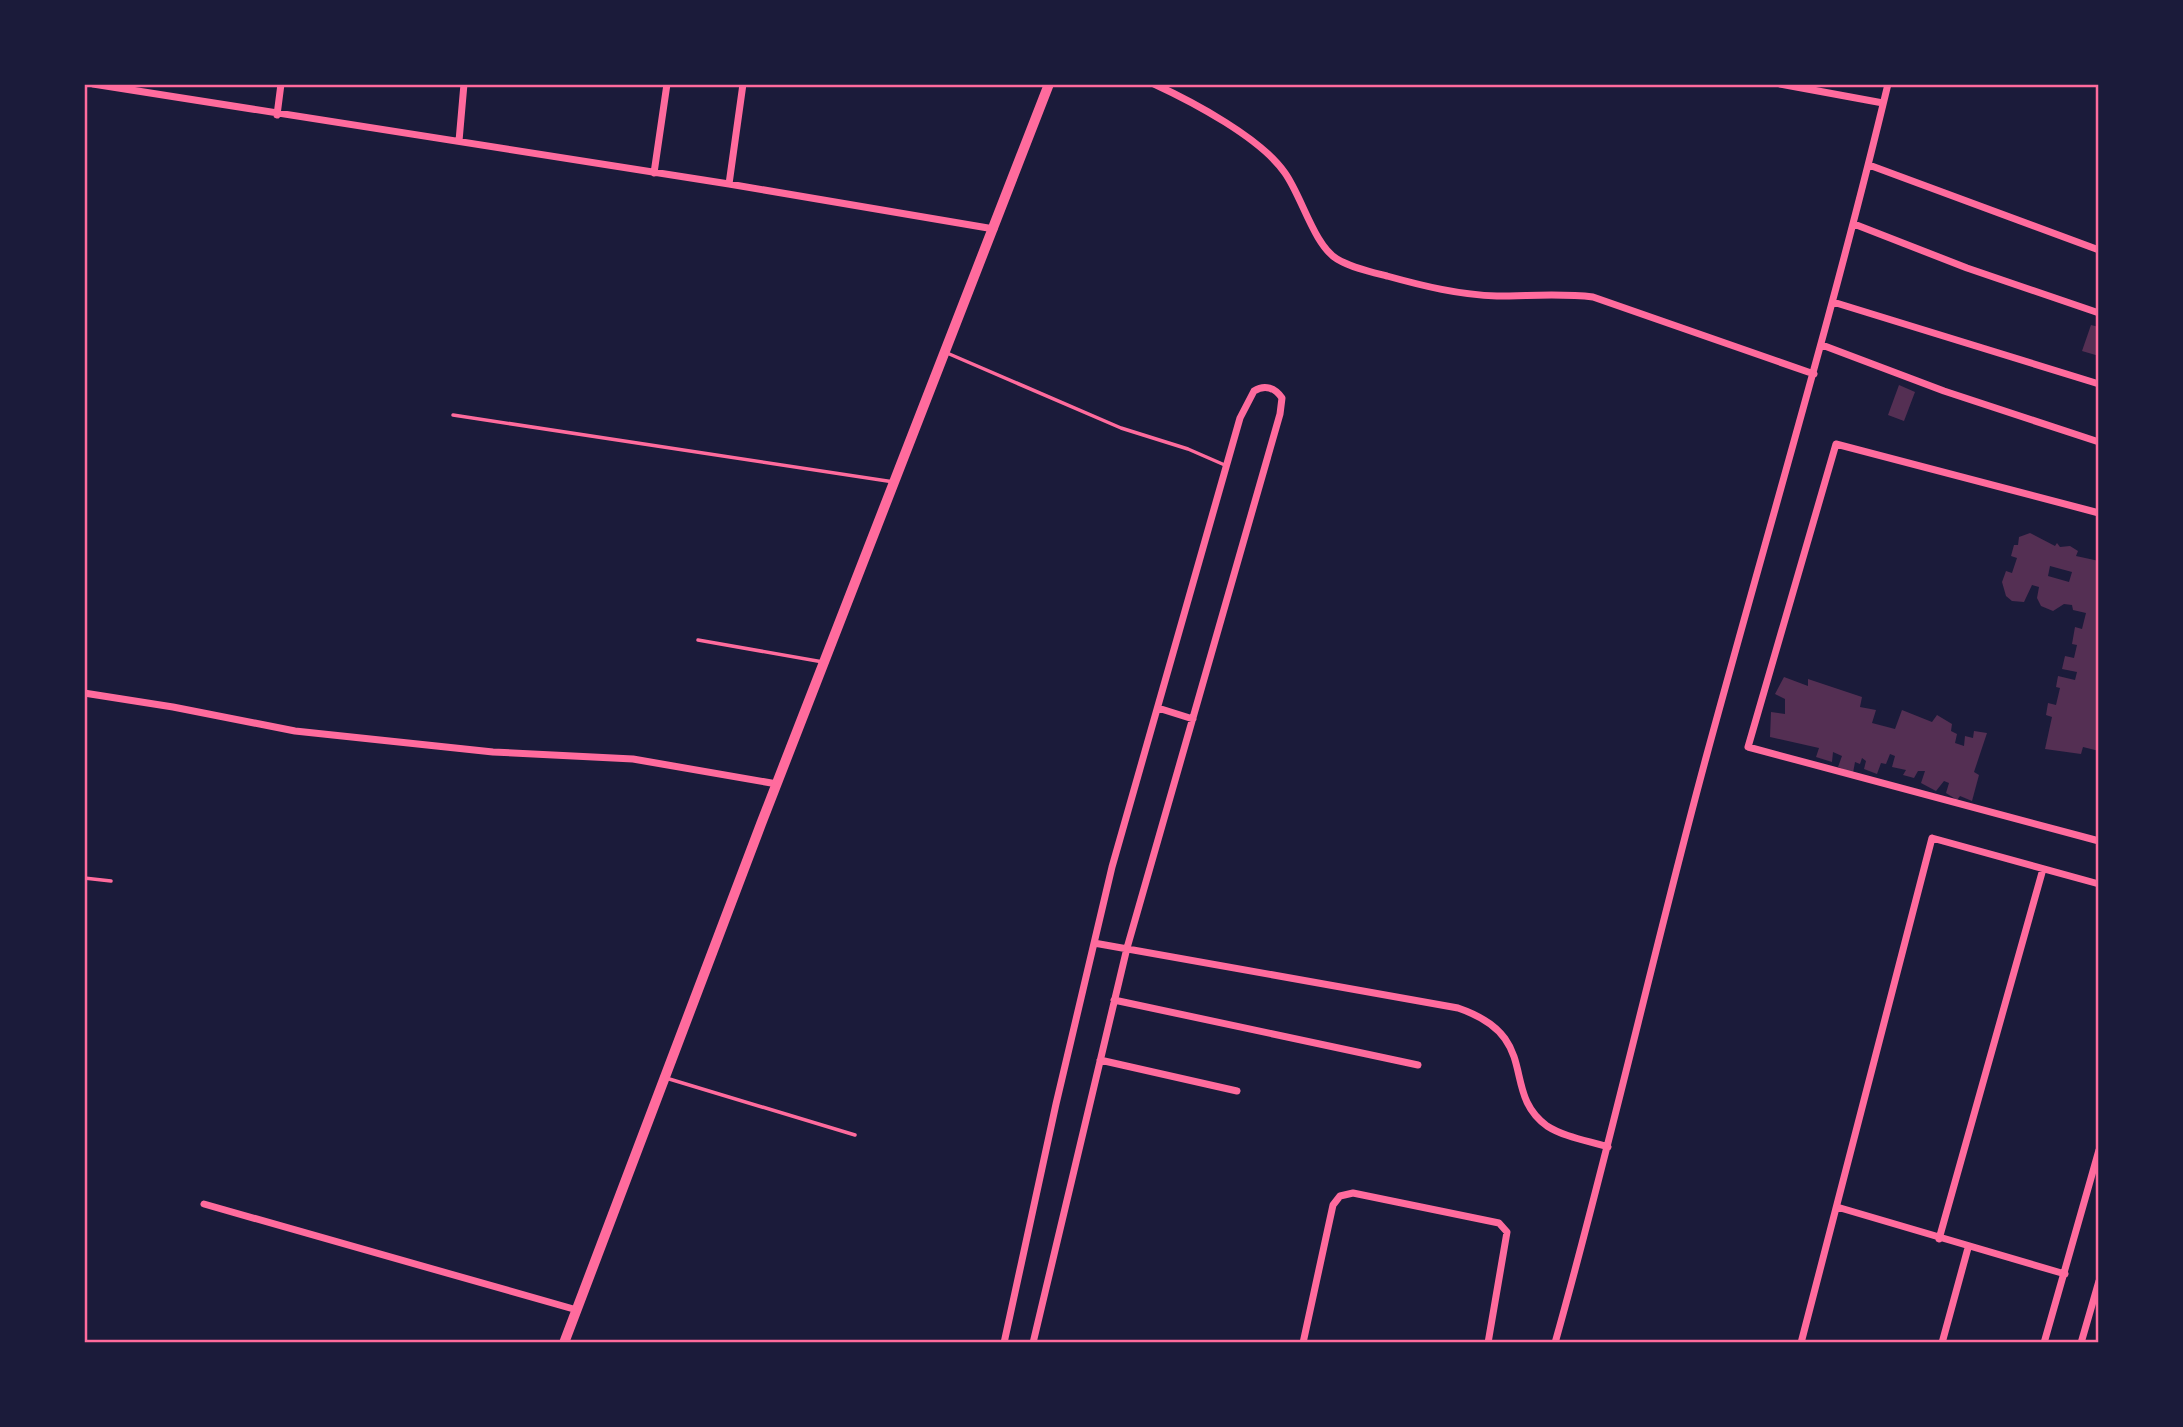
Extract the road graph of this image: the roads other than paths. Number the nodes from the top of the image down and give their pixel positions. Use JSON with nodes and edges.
{"nodes":[{"id":1,"x":93,"y":84,"type":"edge"},
{"id":2,"x":281,"y":84,"type":"edge"},
{"id":3,"x":464,"y":84,"type":"edge"},
{"id":4,"x":667,"y":84,"type":"edge"},
{"id":5,"x":743,"y":84,"type":"edge"},
{"id":6,"x":1049,"y":84,"type":"edge"},
{"id":7,"x":1154,"y":84,"type":"edge"},
{"id":8,"x":1780,"y":84,"type":"edge"},
{"id":9,"x":1888,"y":84,"type":"edge"},
{"id":10,"x":1883,"y":103,"type":"junction"},
{"id":11,"x":277,"y":115,"type":"junction"},
{"id":12,"x":459,"y":141,"type":"junction"},
{"id":13,"x":1869,"y":165,"type":"junction"},
{"id":14,"x":654,"y":173,"type":"junction"},
{"id":15,"x":729,"y":184,"type":"junction"},
{"id":16,"x":1854,"y":224,"type":"junction"},
{"id":17,"x":994,"y":229,"type":"junction"},
{"id":18,"x":2099,"y":250,"type":"edge"},
{"id":19,"x":1833,"y":302,"type":"junction"},
{"id":20,"x":2099,"y":313,"type":"edge"},
{"id":21,"x":1822,"y":345,"type":"junction"},
{"id":22,"x":947,"y":353,"type":"junction"},
{"id":23,"x":1814,"y":374,"type":"junction"},
{"id":24,"x":2099,"y":384,"type":"edge"},
{"id":25,"x":453,"y":415,"type":"dead end"},
{"id":26,"x":2099,"y":442,"type":"edge"},
{"id":27,"x":1227,"y":466,"type":"junction"},
{"id":28,"x":896,"y":483,"type":"junction"},
{"id":29,"x":2099,"y":513,"type":"edge"},
{"id":30,"x":698,"y":639,"type":"dead end"},
{"id":31,"x":825,"y":662,"type":"junction"},
{"id":32,"x":84,"y":693,"type":"edge"},
{"id":33,"x":1158,"y":708,"type":"junction"},
{"id":34,"x":1193,"y":719,"type":"junction"},
{"id":35,"x":777,"y":784,"type":"junction"},
{"id":36,"x":2099,"y":841,"type":"edge"},
{"id":37,"x":2043,"y":869,"type":"junction"},
{"id":38,"x":84,"y":878,"type":"edge"},
{"id":39,"x":111,"y":881,"type":"dead end"},
{"id":40,"x":2099,"y":884,"type":"edge"},
{"id":41,"x":1094,"y":943,"type":"junction"},
{"id":42,"x":1127,"y":948,"type":"junction"},
{"id":43,"x":1114,"y":1000,"type":"junction"},
{"id":44,"x":1100,"y":1060,"type":"junction"},
{"id":45,"x":1418,"y":1065,"type":"dead end"},
{"id":46,"x":666,"y":1078,"type":"junction"},
{"id":47,"x":1237,"y":1091,"type":"dead end"},
{"id":48,"x":855,"y":1135,"type":"dead end"},
{"id":49,"x":1608,"y":1147,"type":"junction"},
{"id":50,"x":2099,"y":1150,"type":"edge"},
{"id":51,"x":204,"y":1204,"type":"dead end"},
{"id":52,"x":1837,"y":1207,"type":"junction"},
{"id":53,"x":1939,"y":1239,"type":"junction"},
{"id":54,"x":1968,"y":1248,"type":"junction"},
{"id":55,"x":2065,"y":1275,"type":"junction"},
{"id":56,"x":2099,"y":1281,"type":"edge"},
{"id":57,"x":577,"y":1310,"type":"junction"},
{"id":58,"x":564,"y":1343,"type":"edge"},
{"id":59,"x":1004,"y":1343,"type":"edge"},
{"id":60,"x":1033,"y":1343,"type":"edge"},
{"id":61,"x":1303,"y":1343,"type":"edge"},
{"id":62,"x":1488,"y":1343,"type":"edge"},
{"id":63,"x":1555,"y":1343,"type":"edge"},
{"id":64,"x":1801,"y":1343,"type":"edge"},
{"id":65,"x":1942,"y":1343,"type":"edge"},
{"id":66,"x":2044,"y":1343,"type":"edge"},
{"id":67,"x":2081,"y":1343,"type":"edge"}],
"edges":[{"from":1,"to":11,"type":"street"},
{"from":2,"to":11,"type":"street"},
{"from":3,"to":12,"type":"street"},
{"from":4,"to":14,"type":"street"},
{"from":5,"to":15,"type":"street"},
{"from":6,"to":17,"type":"street"},
{"from":7,"to":23,"type":"street"},
{"from":8,"to":10,"type":"street"},
{"from":9,"to":10,"type":"street"},
{"from":10,"to":13,"type":"street"},
{"from":11,"to":12,"type":"street"},
{"from":12,"to":14,"type":"street"},
{"from":13,"to":16,"type":"street"},
{"from":13,"to":18,"type":"street"},
{"from":14,"to":15,"type":"street"},
{"from":15,"to":17,"type":"street"},
{"from":16,"to":19,"type":"street"},
{"from":16,"to":20,"type":"street"},
{"from":17,"to":22,"type":"street"},
{"from":19,"to":21,"type":"street"},
{"from":19,"to":24,"type":"street"},
{"from":21,"to":23,"type":"street"},
{"from":21,"to":26,"type":"street"},
{"from":22,"to":27,"type":"lane"},
{"from":22,"to":28,"type":"street"},
{"from":23,"to":49,"type":"street"},
{"from":25,"to":28,"type":"lane"},
{"from":27,"to":33,"type":"street"},
{"from":27,"to":34,"type":"street"},
{"from":28,"to":31,"type":"street"},
{"from":29,"to":36,"type":"street"},
{"from":30,"to":31,"type":"lane"},
{"from":31,"to":35,"type":"street"},
{"from":32,"to":35,"type":"street"},
{"from":33,"to":34,"type":"street"},
{"from":33,"to":41,"type":"street"},
{"from":34,"to":42,"type":"street"},
{"from":35,"to":46,"type":"street"},
{"from":37,"to":40,"type":"street"},
{"from":37,"to":52,"type":"street"},
{"from":37,"to":53,"type":"street"},
{"from":38,"to":39,"type":"lane"},
{"from":41,"to":42,"type":"street"},
{"from":41,"to":59,"type":"street"},
{"from":42,"to":43,"type":"street"},
{"from":42,"to":49,"type":"street"},
{"from":43,"to":44,"type":"street"},
{"from":43,"to":45,"type":"street"},
{"from":44,"to":47,"type":"street"},
{"from":44,"to":60,"type":"street"},
{"from":46,"to":48,"type":"lane"},
{"from":46,"to":57,"type":"street"},
{"from":49,"to":63,"type":"street"},
{"from":50,"to":55,"type":"street"},
{"from":51,"to":57,"type":"street"},
{"from":52,"to":53,"type":"street"},
{"from":52,"to":64,"type":"street"},
{"from":53,"to":54,"type":"street"},
{"from":54,"to":55,"type":"street"},
{"from":54,"to":65,"type":"street"},
{"from":55,"to":66,"type":"street"},
{"from":56,"to":67,"type":"street"},
{"from":57,"to":58,"type":"street"},
{"from":61,"to":62,"type":"street"}]}
